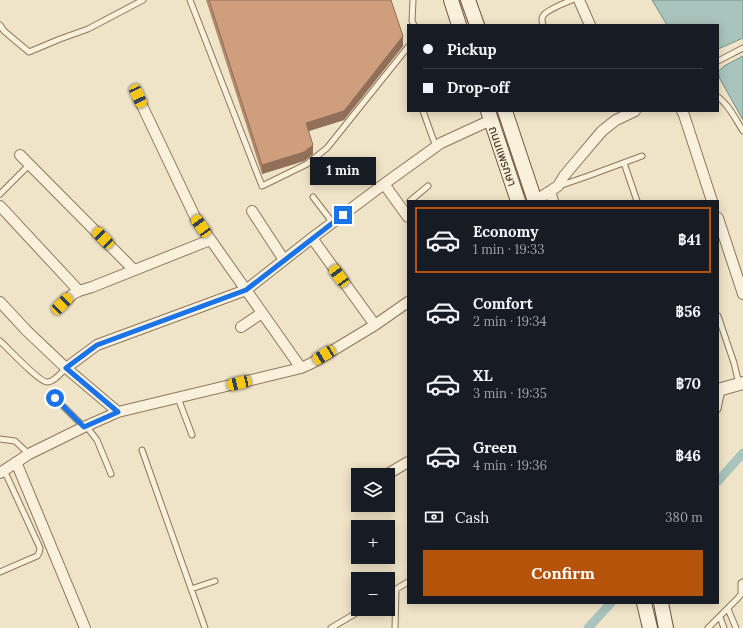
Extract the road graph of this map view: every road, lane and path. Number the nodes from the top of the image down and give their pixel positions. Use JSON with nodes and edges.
{"nodes":[{"id":1,"x":143,"y":0,"type":"edge"},
{"id":2,"x":190,"y":0,"type":"edge"},
{"id":3,"x":413,"y":0,"type":"edge"},
{"id":4,"x":451,"y":0,"type":"edge"},
{"id":5,"x":468,"y":0,"type":"edge"},
{"id":6,"x":572,"y":0,"type":"edge"},
{"id":7,"x":579,"y":0,"type":"edge"},
{"id":8,"x":414,"y":24,"type":"edge"},
{"id":9,"x":459,"y":24,"type":"edge"},
{"id":10,"x":476,"y":24,"type":"edge"},
{"id":11,"x":543,"y":24,"type":"edge"},
{"id":12,"x":590,"y":24,"type":"edge"},
{"id":13,"x":0,"y":25,"type":"edge"},
{"id":14,"x":407,"y":48,"type":"edge"},
{"id":15,"x":743,"y":48,"type":"edge"},
{"id":16,"x":719,"y":60,"type":"edge"},
{"id":17,"x":138,"y":96,"type":"dead end"},
{"id":18,"x":719,"y":98,"type":"edge"},
{"id":19,"x":423,"y":112,"type":"edge"},
{"id":20,"x":505,"y":112,"type":"edge"},
{"id":21,"x":631,"y":112,"type":"edge"},
{"id":22,"x":685,"y":113,"type":"edge"},
{"id":23,"x":489,"y":115,"type":"edge"},
{"id":24,"x":743,"y":131,"type":"edge"},
{"id":25,"x":436,"y":147,"type":"junction"},
{"id":26,"x":20,"y":155,"type":"dead end"},
{"id":27,"x":642,"y":156,"type":"dead end"},
{"id":28,"x":624,"y":163,"type":"junction"},
{"id":29,"x":30,"y":164,"type":"junction"},
{"id":30,"x":384,"y":184,"type":"junction"},
{"id":31,"x":428,"y":186,"type":"dead end"},
{"id":32,"x":554,"y":193,"type":"edge"},
{"id":33,"x":0,"y":194,"type":"edge"},
{"id":34,"x":313,"y":197,"type":"dead end"},
{"id":35,"x":411,"y":200,"type":"edge"},
{"id":36,"x":518,"y":200,"type":"edge"},
{"id":37,"x":535,"y":200,"type":"edge"},
{"id":38,"x":537,"y":200,"type":"edge"},
{"id":39,"x":637,"y":200,"type":"edge"},
{"id":40,"x":712,"y":200,"type":"edge"},
{"id":41,"x":406,"y":204,"type":"edge"},
{"id":42,"x":0,"y":206,"type":"edge"},
{"id":43,"x":252,"y":211,"type":"dead end"},
{"id":44,"x":719,"y":221,"type":"edge"},
{"id":45,"x":333,"y":223,"type":"junction"},
{"id":46,"x":312,"y":238,"type":"junction"},
{"id":47,"x":210,"y":240,"type":"junction"},
{"id":48,"x":284,"y":260,"type":"junction"},
{"id":49,"x":134,"y":270,"type":"junction"},
{"id":50,"x":246,"y":290,"type":"junction"},
{"id":51,"x":79,"y":291,"type":"junction"},
{"id":52,"x":743,"y":294,"type":"edge"},
{"id":53,"x":0,"y":302,"type":"edge"},
{"id":54,"x":407,"y":303,"type":"edge"},
{"id":55,"x":62,"y":304,"type":"dead end"},
{"id":56,"x":262,"y":313,"type":"junction"},
{"id":57,"x":719,"y":319,"type":"edge"},
{"id":58,"x":375,"y":325,"type":"junction"},
{"id":59,"x":241,"y":327,"type":"dead end"},
{"id":60,"x":0,"y":341,"type":"edge"},
{"id":61,"x":66,"y":368,"type":"junction"},
{"id":62,"x":301,"y":368,"type":"junction"},
{"id":63,"x":741,"y":383,"type":"edge"},
{"id":64,"x":720,"y":389,"type":"edge"},
{"id":65,"x":55,"y":398,"type":"dead end"},
{"id":66,"x":178,"y":398,"type":"junction"},
{"id":67,"x":719,"y":399,"type":"edge"},
{"id":68,"x":118,"y":412,"type":"junction"},
{"id":69,"x":85,"y":426,"type":"junction"},
{"id":70,"x":192,"y":435,"type":"dead end"},
{"id":71,"x":0,"y":439,"type":"edge"},
{"id":72,"x":142,"y":450,"type":"dead end"},
{"id":73,"x":29,"y":454,"type":"junction"},
{"id":74,"x":16,"y":462,"type":"junction"},
{"id":75,"x":407,"y":463,"type":"edge"},
{"id":76,"x":395,"y":470,"type":"edge"},
{"id":77,"x":2,"y":472,"type":"edge"},
{"id":78,"x":111,"y":474,"type":"dead end"},
{"id":79,"x":0,"y":572,"type":"edge"},
{"id":80,"x":215,"y":581,"type":"dead end"},
{"id":81,"x":743,"y":582,"type":"edge"},
{"id":82,"x":407,"y":583,"type":"edge"},
{"id":83,"x":191,"y":589,"type":"junction"},
{"id":84,"x":396,"y":589,"type":"joint"},
{"id":85,"x":741,"y":594,"type":"junction"},
{"id":86,"x":743,"y":600,"type":"edge"},
{"id":87,"x":644,"y":604,"type":"edge"},
{"id":88,"x":661,"y":604,"type":"edge"},
{"id":89,"x":728,"y":609,"type":"junction"},
{"id":90,"x":351,"y":616,"type":"edge"},
{"id":91,"x":720,"y":617,"type":"junction"},
{"id":92,"x":85,"y":628,"type":"edge"},
{"id":93,"x":205,"y":628,"type":"edge"},
{"id":94,"x":330,"y":628,"type":"edge"},
{"id":95,"x":396,"y":628,"type":"edge"},
{"id":96,"x":650,"y":628,"type":"edge"},
{"id":97,"x":666,"y":628,"type":"edge"},
{"id":98,"x":708,"y":628,"type":"edge"},
{"id":99,"x":724,"y":628,"type":"edge"},
{"id":100,"x":736,"y":628,"type":"edge"}],
"edges":[{"from":1,"to":13,"type":"lane"},
{"from":2,"to":14,"type":"lane"},
{"from":3,"to":8,"type":"lane"},
{"from":4,"to":9,"type":"main road"},
{"from":5,"to":10,"type":"main road"},
{"from":6,"to":11,"type":"lane"},
{"from":7,"to":12,"type":"street"},
{"from":15,"to":16,"type":"lane"},
{"from":17,"to":47,"type":"street"},
{"from":18,"to":24,"type":"lane"},
{"from":19,"to":25,"type":"lane"},
{"from":20,"to":37,"type":"main road","name":"ถนนแพรกษา"},
{"from":21,"to":32,"type":"street"},
{"from":22,"to":40,"type":"street"},
{"from":23,"to":25,"type":"street"},
{"from":23,"to":36,"type":"main road","name":"ถนนแพรกษา"},
{"from":25,"to":30,"type":"street"},
{"from":26,"to":29,"type":"street"},
{"from":27,"to":28,"type":"lane"},
{"from":28,"to":32,"type":"lane"},
{"from":28,"to":39,"type":"lane"},
{"from":29,"to":33,"type":"lane"},
{"from":29,"to":49,"type":"street"},
{"from":30,"to":41,"type":"street"},
{"from":30,"to":45,"type":"street"},
{"from":31,"to":35,"type":"lane"},
{"from":32,"to":38,"type":"street"},
{"from":34,"to":45,"type":"lane"},
{"from":42,"to":51,"type":"street"},
{"from":43,"to":48,"type":"street"},
{"from":44,"to":52,"type":"street"},
{"from":45,"to":46,"type":"street"},
{"from":46,"to":48,"type":"street"},
{"from":46,"to":58,"type":"street"},
{"from":47,"to":49,"type":"street"},
{"from":47,"to":50,"type":"street"},
{"from":48,"to":50,"type":"street"},
{"from":49,"to":51,"type":"street"},
{"from":50,"to":56,"type":"street"},
{"from":50,"to":61,"type":"street"},
{"from":51,"to":55,"type":"street"},
{"from":53,"to":61,"type":"street"},
{"from":54,"to":58,"type":"street"},
{"from":56,"to":59,"type":"street"},
{"from":56,"to":62,"type":"street"},
{"from":57,"to":63,"type":"lane"},
{"from":58,"to":62,"type":"street"},
{"from":60,"to":61,"type":"lane"},
{"from":61,"to":68,"type":"street"},
{"from":62,"to":66,"type":"street"},
{"from":63,"to":64,"type":"street"},
{"from":64,"to":67,"type":"lane"},
{"from":65,"to":69,"type":"lane"},
{"from":66,"to":68,"type":"street"},
{"from":66,"to":70,"type":"lane"},
{"from":68,"to":69,"type":"street"},
{"from":69,"to":73,"type":"street"},
{"from":69,"to":78,"type":"lane"},
{"from":71,"to":73,"type":"lane"},
{"from":72,"to":83,"type":"lane"},
{"from":73,"to":74,"type":"street"},
{"from":74,"to":77,"type":"street"},
{"from":74,"to":92,"type":"street"},
{"from":75,"to":76,"type":"street"},
{"from":77,"to":79,"type":"lane"},
{"from":80,"to":83,"type":"lane"},
{"from":81,"to":85,"type":"lane"},
{"from":82,"to":84,"type":"lane"},
{"from":83,"to":93,"type":"lane"},
{"from":84,"to":95,"type":"lane"},
{"from":85,"to":86,"type":"lane"},
{"from":85,"to":89,"type":"lane"},
{"from":87,"to":96,"type":"main road"},
{"from":88,"to":97,"type":"main road"},
{"from":89,"to":91,"type":"lane"},
{"from":89,"to":100,"type":"lane"},
{"from":90,"to":94,"type":"lane"},
{"from":91,"to":98,"type":"lane"},
{"from":91,"to":99,"type":"lane"}]}
